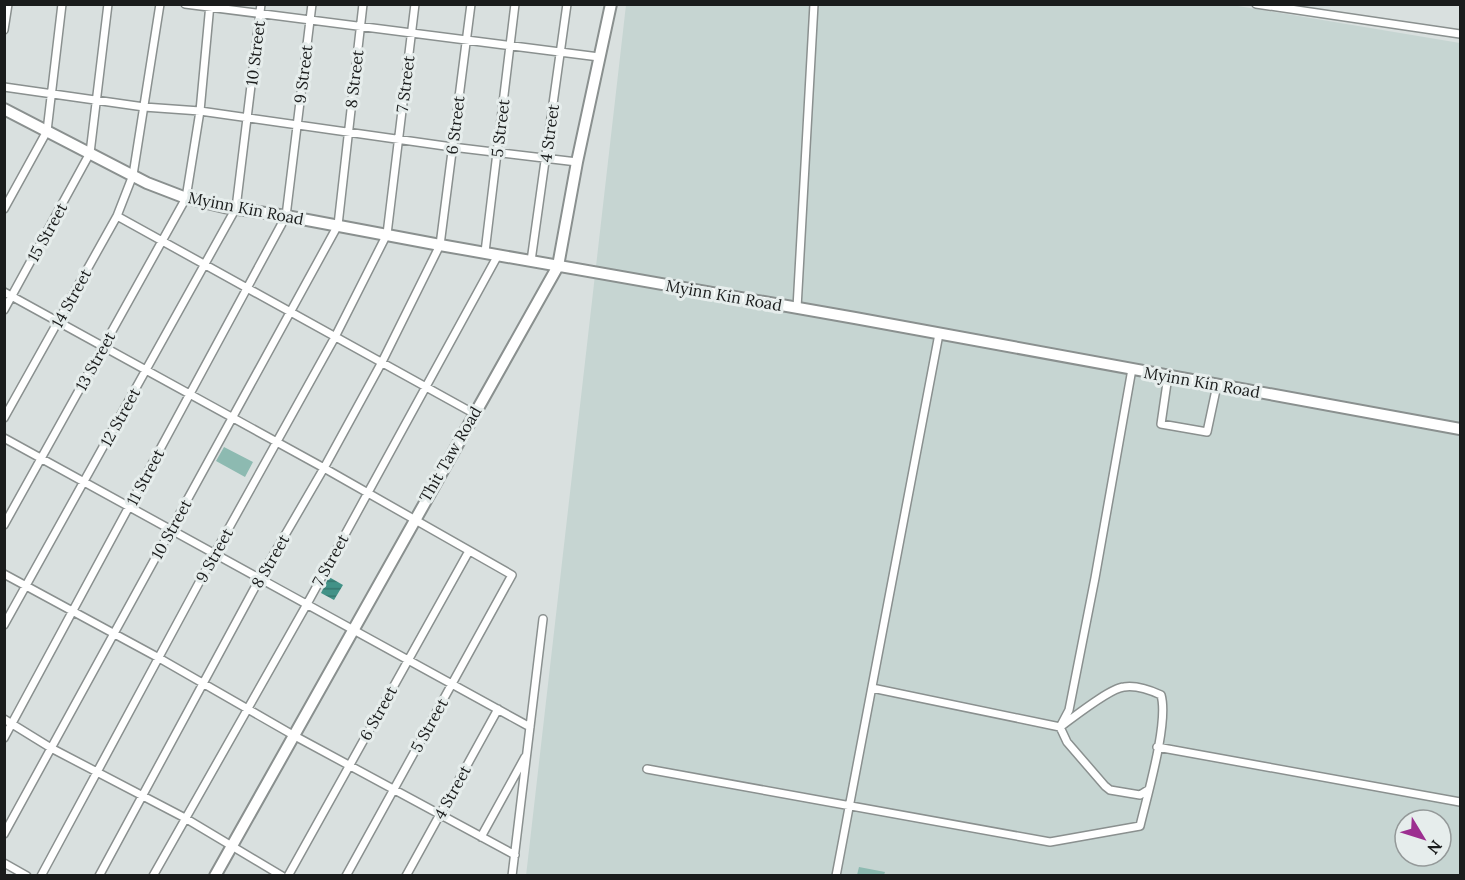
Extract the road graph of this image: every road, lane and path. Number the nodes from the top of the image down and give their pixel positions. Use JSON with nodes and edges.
{"nodes":[{"id":1,"x":8,"y":4,"type":"edge"},
{"id":2,"x":62,"y":4,"type":"edge"},
{"id":3,"x":108,"y":4,"type":"edge"},
{"id":4,"x":160,"y":4,"type":"edge"},
{"id":5,"x":185,"y":4,"type":"edge"},
{"id":6,"x":261,"y":4,"type":"edge"},
{"id":7,"x":312,"y":4,"type":"edge"},
{"id":8,"x":363,"y":4,"type":"edge"},
{"id":9,"x":415,"y":4,"type":"edge"},
{"id":10,"x":471,"y":4,"type":"edge"},
{"id":11,"x":515,"y":4,"type":"edge"},
{"id":12,"x":567,"y":4,"type":"edge"},
{"id":13,"x":611,"y":4,"type":"edge"},
{"id":14,"x":814,"y":4,"type":"edge"},
{"id":15,"x":1259,"y":5,"type":"edge"},
{"id":16,"x":210,"y":6,"type":"edge"},
{"id":17,"x":260,"y":14,"type":"junction"},
{"id":18,"x":310,"y":20,"type":"junction"},
{"id":19,"x":360,"y":27,"type":"junction"},
{"id":20,"x":4,"y":30,"type":"edge"},
{"id":21,"x":411,"y":33,"type":"junction"},
{"id":22,"x":1461,"y":34,"type":"edge"},
{"id":23,"x":466,"y":42,"type":"junction"},
{"id":24,"x":510,"y":45,"type":"junction"},
{"id":25,"x":560,"y":52,"type":"junction"},
{"id":26,"x":599,"y":57,"type":"junction"},
{"id":27,"x":4,"y":87,"type":"edge"},
{"id":28,"x":51,"y":93,"type":"junction"},
{"id":29,"x":96,"y":99,"type":"junction"},
{"id":30,"x":144,"y":107,"type":"junction"},
{"id":31,"x":4,"y":109,"type":"edge"},
{"id":32,"x":200,"y":111,"type":"junction"},
{"id":33,"x":247,"y":119,"type":"junction"},
{"id":34,"x":297,"y":126,"type":"junction"},
{"id":35,"x":47,"y":131,"type":"junction"},
{"id":36,"x":348,"y":132,"type":"junction"},
{"id":37,"x":399,"y":139,"type":"junction"},
{"id":38,"x":452,"y":147,"type":"junction"},
{"id":39,"x":497,"y":152,"type":"junction"},
{"id":40,"x":90,"y":153,"type":"junction"},
{"id":41,"x":545,"y":158,"type":"junction"},
{"id":42,"x":577,"y":162,"type":"junction"},
{"id":43,"x":133,"y":176,"type":"junction"},
{"id":44,"x":186,"y":198,"type":"junction"},
{"id":45,"x":236,"y":208,"type":"junction"},
{"id":46,"x":4,"y":209,"type":"edge"},
{"id":47,"x":117,"y":216,"type":"junction"},
{"id":48,"x":286,"y":216,"type":"junction"},
{"id":49,"x":338,"y":225,"type":"junction"},
{"id":50,"x":387,"y":234,"type":"junction"},
{"id":51,"x":162,"y":241,"type":"junction"},
{"id":52,"x":440,"y":245,"type":"junction"},
{"id":53,"x":485,"y":252,"type":"junction"},
{"id":54,"x":498,"y":255,"type":"junction"},
{"id":55,"x":531,"y":261,"type":"junction"},
{"id":56,"x":205,"y":265,"type":"junction"},
{"id":57,"x":558,"y":266,"type":"junction"},
{"id":58,"x":247,"y":288,"type":"junction"},
{"id":59,"x":4,"y":292,"type":"edge"},
{"id":60,"x":12,"y":296,"type":"junction"},
{"id":61,"x":797,"y":308,"type":"junction"},
{"id":62,"x":4,"y":310,"type":"edge"},
{"id":63,"x":290,"y":312,"type":"junction"},
{"id":64,"x":58,"y":322,"type":"junction"},
{"id":65,"x":939,"y":334,"type":"junction"},
{"id":66,"x":335,"y":337,"type":"junction"},
{"id":67,"x":103,"y":347,"type":"junction"},
{"id":68,"x":382,"y":362,"type":"junction"},
{"id":69,"x":1132,"y":369,"type":"junction"},
{"id":70,"x":146,"y":370,"type":"junction"},
{"id":71,"x":1168,"y":376,"type":"junction"},
{"id":72,"x":1217,"y":384,"type":"junction"},
{"id":73,"x":425,"y":387,"type":"junction"},
{"id":74,"x":189,"y":394,"type":"junction"},
{"id":75,"x":473,"y":413,"type":"junction"},
{"id":76,"x":4,"y":418,"type":"edge"},
{"id":77,"x":232,"y":418,"type":"junction"},
{"id":78,"x":1461,"y":429,"type":"edge"},
{"id":79,"x":4,"y":438,"type":"edge"},
{"id":80,"x":276,"y":442,"type":"junction"},
{"id":81,"x":41,"y":458,"type":"junction"},
{"id":82,"x":324,"y":468,"type":"junction"},
{"id":83,"x":84,"y":482,"type":"junction"},
{"id":84,"x":367,"y":493,"type":"junction"},
{"id":85,"x":129,"y":506,"type":"junction"},
{"id":86,"x":413,"y":519,"type":"junction"},
{"id":87,"x":4,"y":525,"type":"edge"},
{"id":88,"x":171,"y":529,"type":"junction"},
{"id":89,"x":469,"y":551,"type":"junction"},
{"id":90,"x":214,"y":553,"type":"junction"},
{"id":91,"x":4,"y":574,"type":"edge"},
{"id":92,"x":260,"y":578,"type":"junction"},
{"id":93,"x":26,"y":586,"type":"junction"},
{"id":94,"x":307,"y":604,"type":"junction"},
{"id":95,"x":72,"y":611,"type":"junction"},
{"id":96,"x":543,"y":619,"type":"dead end"},
{"id":97,"x":4,"y":626,"type":"edge"},
{"id":98,"x":352,"y":629,"type":"junction"},
{"id":99,"x":113,"y":633,"type":"junction"},
{"id":100,"x":159,"y":658,"type":"junction"},
{"id":101,"x":408,"y":660,"type":"junction"},
{"id":102,"x":203,"y":683,"type":"junction"},
{"id":103,"x":452,"y":684,"type":"junction"},
{"id":104,"x":872,"y":688,"type":"junction"},
{"id":105,"x":246,"y":709,"type":"junction"},
{"id":106,"x":498,"y":709,"type":"junction"},
{"id":107,"x":4,"y":719,"type":"edge"},
{"id":108,"x":12,"y":723,"type":"junction"},
{"id":109,"x":530,"y":727,"type":"junction"},
{"id":110,"x":1060,"y":727,"type":"junction"},
{"id":111,"x":293,"y":735,"type":"junction"},
{"id":112,"x":4,"y":738,"type":"edge"},
{"id":113,"x":1157,"y":747,"type":"junction"},
{"id":114,"x":51,"y":748,"type":"junction"},
{"id":115,"x":527,"y":752,"type":"junction"},
{"id":116,"x":349,"y":766,"type":"junction"},
{"id":117,"x":647,"y":769,"type":"dead end"},
{"id":118,"x":96,"y":772,"type":"junction"},
{"id":119,"x":393,"y":790,"type":"junction"},
{"id":120,"x":1148,"y":790,"type":"junction"},
{"id":121,"x":143,"y":796,"type":"junction"},
{"id":122,"x":1461,"y":802,"type":"edge"},
{"id":123,"x":849,"y":807,"type":"junction"},
{"id":124,"x":440,"y":815,"type":"junction"},
{"id":125,"x":185,"y":818,"type":"junction"},
{"id":126,"x":4,"y":834,"type":"edge"},
{"id":127,"x":481,"y":837,"type":"junction"},
{"id":128,"x":232,"y":845,"type":"junction"},
{"id":129,"x":515,"y":855,"type":"junction"},
{"id":130,"x":4,"y":863,"type":"edge"},
{"id":131,"x":27,"y":876,"type":"edge"},
{"id":132,"x":41,"y":876,"type":"edge"},
{"id":133,"x":99,"y":876,"type":"edge"},
{"id":134,"x":153,"y":876,"type":"edge"},
{"id":135,"x":215,"y":876,"type":"edge"},
{"id":136,"x":282,"y":876,"type":"edge"},
{"id":137,"x":288,"y":876,"type":"edge"},
{"id":138,"x":346,"y":876,"type":"edge"},
{"id":139,"x":406,"y":876,"type":"edge"},
{"id":140,"x":512,"y":876,"type":"edge"},
{"id":141,"x":836,"y":876,"type":"edge"}],
"edges":[{"from":1,"to":20,"type":"street"},
{"from":2,"to":28,"type":"street"},
{"from":3,"to":29,"type":"street"},
{"from":4,"to":30,"type":"street"},
{"from":5,"to":16,"type":"street"},
{"from":6,"to":17,"type":"street","name":"10 Street"},
{"from":7,"to":18,"type":"street","name":"9 Street"},
{"from":8,"to":19,"type":"street","name":"8 Street"},
{"from":9,"to":21,"type":"street","name":"7 Street"},
{"from":10,"to":23,"type":"street","name":"6 Street"},
{"from":11,"to":24,"type":"street","name":"5 Street"},
{"from":12,"to":25,"type":"street","name":"4 Street"},
{"from":13,"to":26,"type":"street","name":"Thit Taw Road"},
{"from":14,"to":61,"type":"street"},
{"from":15,"to":22,"type":"street"},
{"from":16,"to":17,"type":"street"},
{"from":16,"to":32,"type":"street"},
{"from":17,"to":18,"type":"street"},
{"from":17,"to":33,"type":"street","name":"10 Street"},
{"from":18,"to":19,"type":"street"},
{"from":18,"to":34,"type":"street","name":"9 Street"},
{"from":19,"to":21,"type":"street"},
{"from":19,"to":36,"type":"street","name":"8 Street"},
{"from":21,"to":23,"type":"street"},
{"from":21,"to":37,"type":"street","name":"7 Street"},
{"from":23,"to":24,"type":"street"},
{"from":23,"to":38,"type":"street","name":"6 Street"},
{"from":24,"to":25,"type":"street"},
{"from":24,"to":39,"type":"street","name":"5 Street"},
{"from":25,"to":26,"type":"street"},
{"from":25,"to":41,"type":"street","name":"4 Street"},
{"from":26,"to":42,"type":"street","name":"Thit Taw Road"},
{"from":27,"to":28,"type":"street"},
{"from":28,"to":29,"type":"street"},
{"from":28,"to":35,"type":"street"},
{"from":29,"to":30,"type":"street"},
{"from":29,"to":40,"type":"street"},
{"from":30,"to":32,"type":"street"},
{"from":30,"to":43,"type":"street"},
{"from":31,"to":35,"type":"street","name":"Myinn Kin Road"},
{"from":32,"to":33,"type":"street"},
{"from":32,"to":44,"type":"street"},
{"from":33,"to":34,"type":"street"},
{"from":33,"to":45,"type":"street","name":"10 Street"},
{"from":34,"to":36,"type":"street"},
{"from":34,"to":48,"type":"street","name":"9 Street"},
{"from":35,"to":40,"type":"street","name":"Myinn Kin Road"},
{"from":35,"to":46,"type":"street"},
{"from":36,"to":37,"type":"street"},
{"from":36,"to":49,"type":"street","name":"8 Street"},
{"from":37,"to":38,"type":"street"},
{"from":37,"to":50,"type":"street","name":"7 Street"},
{"from":38,"to":39,"type":"street"},
{"from":38,"to":52,"type":"street","name":"6 Street"},
{"from":39,"to":41,"type":"street"},
{"from":39,"to":53,"type":"street","name":"5 Street"},
{"from":40,"to":43,"type":"street","name":"Myinn Kin Road"},
{"from":40,"to":60,"type":"street","name":"15 Street"},
{"from":41,"to":42,"type":"street"},
{"from":41,"to":55,"type":"street","name":"4 Street"},
{"from":42,"to":57,"type":"street","name":"Thit Taw Road"},
{"from":43,"to":44,"type":"street","name":"Myinn Kin Road"},
{"from":43,"to":47,"type":"street","name":"14 Street"},
{"from":44,"to":45,"type":"street","name":"Myinn Kin Road"},
{"from":44,"to":51,"type":"street","name":"13 Street"},
{"from":45,"to":48,"type":"street","name":"Myinn Kin Road"},
{"from":45,"to":56,"type":"street","name":"12 Street"},
{"from":47,"to":51,"type":"street"},
{"from":47,"to":64,"type":"street","name":"14 Street"},
{"from":48,"to":49,"type":"street","name":"Myinn Kin Road"},
{"from":48,"to":58,"type":"street","name":"11 Street"},
{"from":49,"to":50,"type":"street","name":"Myinn Kin Road"},
{"from":49,"to":63,"type":"street","name":"10 Street"},
{"from":50,"to":52,"type":"street","name":"Myinn Kin Road"},
{"from":50,"to":66,"type":"street","name":"9 Street"},
{"from":51,"to":56,"type":"street"},
{"from":51,"to":67,"type":"street","name":"13 Street"},
{"from":52,"to":53,"type":"street","name":"Myinn Kin Road"},
{"from":52,"to":68,"type":"street","name":"8 Street"},
{"from":53,"to":54,"type":"street"},
{"from":54,"to":55,"type":"street","name":"Myinn Kin Road"},
{"from":54,"to":73,"type":"street","name":"7 Street"},
{"from":55,"to":57,"type":"street","name":"Myinn Kin Road"},
{"from":56,"to":58,"type":"street"},
{"from":56,"to":70,"type":"street","name":"12 Street"},
{"from":57,"to":61,"type":"street","name":"Myinn Kin Road"},
{"from":57,"to":75,"type":"street","name":"Thit Taw Road"},
{"from":58,"to":63,"type":"street"},
{"from":58,"to":74,"type":"street","name":"11 Street"},
{"from":59,"to":60,"type":"street"},
{"from":60,"to":62,"type":"street","name":"15 Street"},
{"from":60,"to":64,"type":"street"},
{"from":61,"to":65,"type":"street","name":"Myinn Kin Road"},
{"from":63,"to":66,"type":"street"},
{"from":63,"to":77,"type":"street","name":"10 Street"},
{"from":64,"to":67,"type":"street"},
{"from":64,"to":76,"type":"street","name":"14 Street"},
{"from":65,"to":69,"type":"street","name":"Myinn Kin Road"},
{"from":65,"to":104,"type":"street"},
{"from":66,"to":68,"type":"street"},
{"from":66,"to":80,"type":"street","name":"9 Street"},
{"from":67,"to":70,"type":"street"},
{"from":67,"to":81,"type":"street","name":"13 Street"},
{"from":68,"to":73,"type":"street"},
{"from":68,"to":82,"type":"street","name":"8 Street"},
{"from":69,"to":71,"type":"street","name":"Myinn Kin Road"},
{"from":69,"to":110,"type":"street"},
{"from":70,"to":74,"type":"street"},
{"from":70,"to":83,"type":"street","name":"12 Street"},
{"from":71,"to":72,"type":"street","name":"Myinn Kin Road"},
{"from":71,"to":72,"type":"street"},
{"from":72,"to":78,"type":"street","name":"Myinn Kin Road"},
{"from":73,"to":75,"type":"street"},
{"from":73,"to":84,"type":"street","name":"7 Street"},
{"from":74,"to":77,"type":"street"},
{"from":74,"to":85,"type":"street","name":"11 Street"},
{"from":75,"to":86,"type":"street","name":"Thit Taw Road"},
{"from":77,"to":80,"type":"street"},
{"from":77,"to":88,"type":"street","name":"10 Street"},
{"from":79,"to":81,"type":"street"},
{"from":80,"to":82,"type":"street"},
{"from":80,"to":90,"type":"street","name":"9 Street"},
{"from":81,"to":83,"type":"street"},
{"from":81,"to":87,"type":"street","name":"13 Street"},
{"from":82,"to":84,"type":"street"},
{"from":82,"to":92,"type":"street","name":"8 Street"},
{"from":83,"to":85,"type":"street"},
{"from":83,"to":93,"type":"street","name":"12 Street"},
{"from":84,"to":86,"type":"street"},
{"from":84,"to":94,"type":"street","name":"7 Street"},
{"from":85,"to":88,"type":"street"},
{"from":85,"to":95,"type":"street","name":"11 Street"},
{"from":86,"to":89,"type":"street"},
{"from":86,"to":98,"type":"street","name":"Thit Taw Road"},
{"from":88,"to":90,"type":"street"},
{"from":88,"to":99,"type":"street","name":"10 Street"},
{"from":89,"to":101,"type":"street","name":"6 Street"},
{"from":89,"to":103,"type":"street","name":"5 Street"},
{"from":90,"to":92,"type":"street"},
{"from":90,"to":100,"type":"street","name":"9 Street"},
{"from":91,"to":93,"type":"street"},
{"from":92,"to":94,"type":"street"},
{"from":92,"to":102,"type":"street","name":"8 Street"},
{"from":93,"to":95,"type":"street"},
{"from":93,"to":97,"type":"street","name":"12 Street"},
{"from":94,"to":98,"type":"street"},
{"from":94,"to":105,"type":"street","name":"7 Street"},
{"from":95,"to":99,"type":"street"},
{"from":95,"to":108,"type":"street","name":"11 Street"},
{"from":96,"to":109,"type":"street"},
{"from":98,"to":101,"type":"street"},
{"from":98,"to":111,"type":"street","name":"Thit Taw Road"},
{"from":99,"to":100,"type":"street"},
{"from":99,"to":114,"type":"street","name":"10 Street"},
{"from":100,"to":102,"type":"street"},
{"from":100,"to":118,"type":"street","name":"9 Street"},
{"from":101,"to":103,"type":"street"},
{"from":101,"to":116,"type":"street","name":"6 Street"},
{"from":102,"to":105,"type":"street"},
{"from":102,"to":121,"type":"street","name":"8 Street"},
{"from":103,"to":106,"type":"street"},
{"from":103,"to":119,"type":"street","name":"5 Street"},
{"from":104,"to":110,"type":"street"},
{"from":104,"to":123,"type":"street"},
{"from":105,"to":111,"type":"street"},
{"from":105,"to":125,"type":"street","name":"7 Street"},
{"from":106,"to":109,"type":"street"},
{"from":106,"to":124,"type":"street","name":"4 Street"},
{"from":107,"to":108,"type":"street"},
{"from":108,"to":112,"type":"street","name":"11 Street"},
{"from":108,"to":114,"type":"street"},
{"from":109,"to":115,"type":"street"},
{"from":110,"to":113,"type":"street"},
{"from":110,"to":120,"type":"street"},
{"from":111,"to":116,"type":"street"},
{"from":111,"to":128,"type":"street","name":"Thit Taw Road"},
{"from":113,"to":120,"type":"street"},
{"from":113,"to":122,"type":"street"},
{"from":114,"to":118,"type":"street"},
{"from":114,"to":126,"type":"street","name":"10 Street"},
{"from":115,"to":127,"type":"street"},
{"from":115,"to":129,"type":"street"},
{"from":116,"to":119,"type":"street"},
{"from":116,"to":137,"type":"street","name":"6 Street"},
{"from":117,"to":123,"type":"street"},
{"from":118,"to":121,"type":"street"},
{"from":118,"to":132,"type":"street","name":"9 Street"},
{"from":119,"to":124,"type":"street"},
{"from":119,"to":138,"type":"street","name":"5 Street"},
{"from":120,"to":123,"type":"street"},
{"from":121,"to":125,"type":"street"},
{"from":121,"to":133,"type":"street","name":"8 Street"},
{"from":123,"to":141,"type":"street"},
{"from":124,"to":127,"type":"street"},
{"from":124,"to":139,"type":"street","name":"4 Street"},
{"from":125,"to":128,"type":"street"},
{"from":125,"to":134,"type":"street","name":"7 Street"},
{"from":127,"to":129,"type":"street"},
{"from":128,"to":135,"type":"street","name":"Thit Taw Road"},
{"from":128,"to":136,"type":"street"},
{"from":129,"to":140,"type":"street"},
{"from":130,"to":131,"type":"street"}]}
